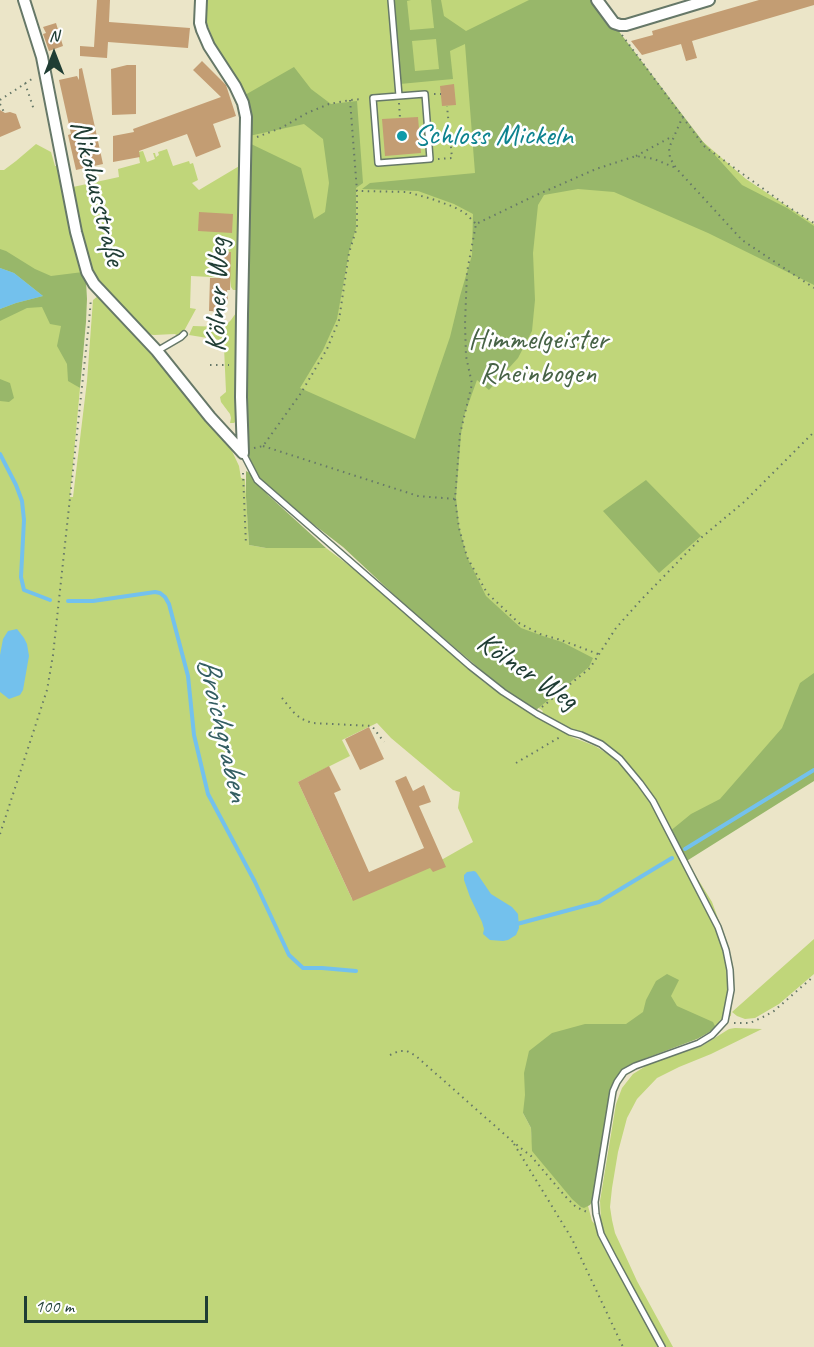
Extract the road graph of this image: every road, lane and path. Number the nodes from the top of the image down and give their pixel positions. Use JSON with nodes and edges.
{"nodes":[{"id":1,"x":24,"y":0,"type":"edge"},
{"id":2,"x":201,"y":0,"type":"edge"},
{"id":3,"x":391,"y":0,"type":"edge"},
{"id":4,"x":597,"y":0,"type":"edge"},
{"id":5,"x":710,"y":0,"type":"edge"},
{"id":6,"x":614,"y":23,"type":"junction"},
{"id":7,"x":45,"y":73,"type":"junction"},
{"id":8,"x":25,"y":83,"type":"junction"},
{"id":9,"x":399,"y":96,"type":"junction"},
{"id":10,"x":373,"y":98,"type":"junction"},
{"id":11,"x":350,"y":100,"type":"junction"},
{"id":12,"x":0,"y":102,"type":"edge"},
{"id":13,"x":447,"y":106,"type":"dead end"},
{"id":14,"x":34,"y":110,"type":"dead end"},
{"id":15,"x":400,"y":112,"type":"dead end"},
{"id":16,"x":5,"y":114,"type":"dead end"},
{"id":17,"x":683,"y":116,"type":"junction"},
{"id":18,"x":400,"y":118,"type":"dead end"},
{"id":19,"x":675,"y":135,"type":"junction"},
{"id":20,"x":245,"y":140,"type":"junction"},
{"id":21,"x":636,"y":156,"type":"junction"},
{"id":22,"x":429,"y":159,"type":"junction"},
{"id":23,"x":676,"y":168,"type":"junction"},
{"id":24,"x":357,"y":190,"type":"junction"},
{"id":25,"x":814,"y":223,"type":"edge"},
{"id":26,"x":476,"y":224,"type":"junction"},
{"id":27,"x":94,"y":284,"type":"junction"},
{"id":28,"x":814,"y":288,"type":"edge"},
{"id":29,"x":184,"y":334,"type":"dead end"},
{"id":30,"x":157,"y":351,"type":"junction"},
{"id":31,"x":241,"y":365,"type":"junction"},
{"id":32,"x":210,"y":366,"type":"dead end"},
{"id":33,"x":814,"y":432,"type":"edge"},
{"id":34,"x":263,"y":446,"type":"junction"},
{"id":35,"x":243,"y":453,"type":"junction"},
{"id":36,"x":455,"y":499,"type":"junction"},
{"id":37,"x":246,"y":545,"type":"dead end"},
{"id":38,"x":598,"y":654,"type":"junction"},
{"id":39,"x":282,"y":698,"type":"dead end"},
{"id":40,"x":537,"y":714,"type":"junction"},
{"id":41,"x":562,"y":736,"type":"dead end"},
{"id":42,"x":384,"y":742,"type":"dead end"},
{"id":43,"x":516,"y":763,"type":"dead end"},
{"id":44,"x":0,"y":834,"type":"edge"},
{"id":45,"x":814,"y":976,"type":"edge"},
{"id":46,"x":725,"y":1021,"type":"junction"},
{"id":47,"x":390,"y":1055,"type":"dead end"},
{"id":48,"x":512,"y":1141,"type":"junction"},
{"id":49,"x":596,"y":1214,"type":"junction"},
{"id":50,"x":623,"y":1347,"type":"edge"},
{"id":51,"x":662,"y":1347,"type":"edge"}],
"edges":[{"from":1,"to":7,"type":"street","name":"Nikolausstraße"},
{"from":2,"to":20,"type":"street","name":"Kölner Weg"},
{"from":3,"to":9,"type":"lane"},
{"from":4,"to":6,"type":"street"},
{"from":5,"to":6,"type":"street"},
{"from":6,"to":17,"type":"path"},
{"from":7,"to":8,"type":"path"},
{"from":7,"to":27,"type":"street","name":"Nikolausstraße"},
{"from":8,"to":12,"type":"path"},
{"from":8,"to":14,"type":"path"},
{"from":9,"to":10,"type":"lane"},
{"from":9,"to":22,"type":"lane"},
{"from":10,"to":11,"type":"path"},
{"from":10,"to":22,"type":"lane"},
{"from":11,"to":20,"type":"path"},
{"from":11,"to":24,"type":"path"},
{"from":12,"to":16,"type":"path"},
{"from":13,"to":22,"type":"path"},
{"from":15,"to":18,"type":"path"},
{"from":17,"to":19,"type":"path"},
{"from":17,"to":25,"type":"path"},
{"from":19,"to":21,"type":"path"},
{"from":19,"to":23,"type":"path"},
{"from":20,"to":31,"type":"street","name":"Kölner Weg"},
{"from":21,"to":23,"type":"path"},
{"from":21,"to":26,"type":"path"},
{"from":23,"to":28,"type":"path"},
{"from":24,"to":26,"type":"path"},
{"from":24,"to":34,"type":"path"},
{"from":26,"to":36,"type":"path"},
{"from":27,"to":30,"type":"street","name":"Nikolausstraße"},
{"from":27,"to":44,"type":"path"},
{"from":29,"to":30,"type":"lane"},
{"from":30,"to":35,"type":"street","name":"Nikolausstraße"},
{"from":31,"to":32,"type":"path"},
{"from":31,"to":35,"type":"street","name":"Kölner Weg"},
{"from":33,"to":38,"type":"path"},
{"from":34,"to":35,"type":"path"},
{"from":34,"to":36,"type":"path"},
{"from":35,"to":37,"type":"path"},
{"from":35,"to":40,"type":"lane","name":"Kölner Weg"},
{"from":36,"to":38,"type":"path"},
{"from":38,"to":40,"type":"path"},
{"from":39,"to":42,"type":"path"},
{"from":40,"to":46,"type":"lane","name":"Kölner Weg"},
{"from":41,"to":43,"type":"path"},
{"from":45,"to":46,"type":"path"},
{"from":46,"to":49,"type":"lane"},
{"from":47,"to":48,"type":"path"},
{"from":48,"to":49,"type":"path"},
{"from":48,"to":50,"type":"path"},
{"from":49,"to":51,"type":"lane"}]}
